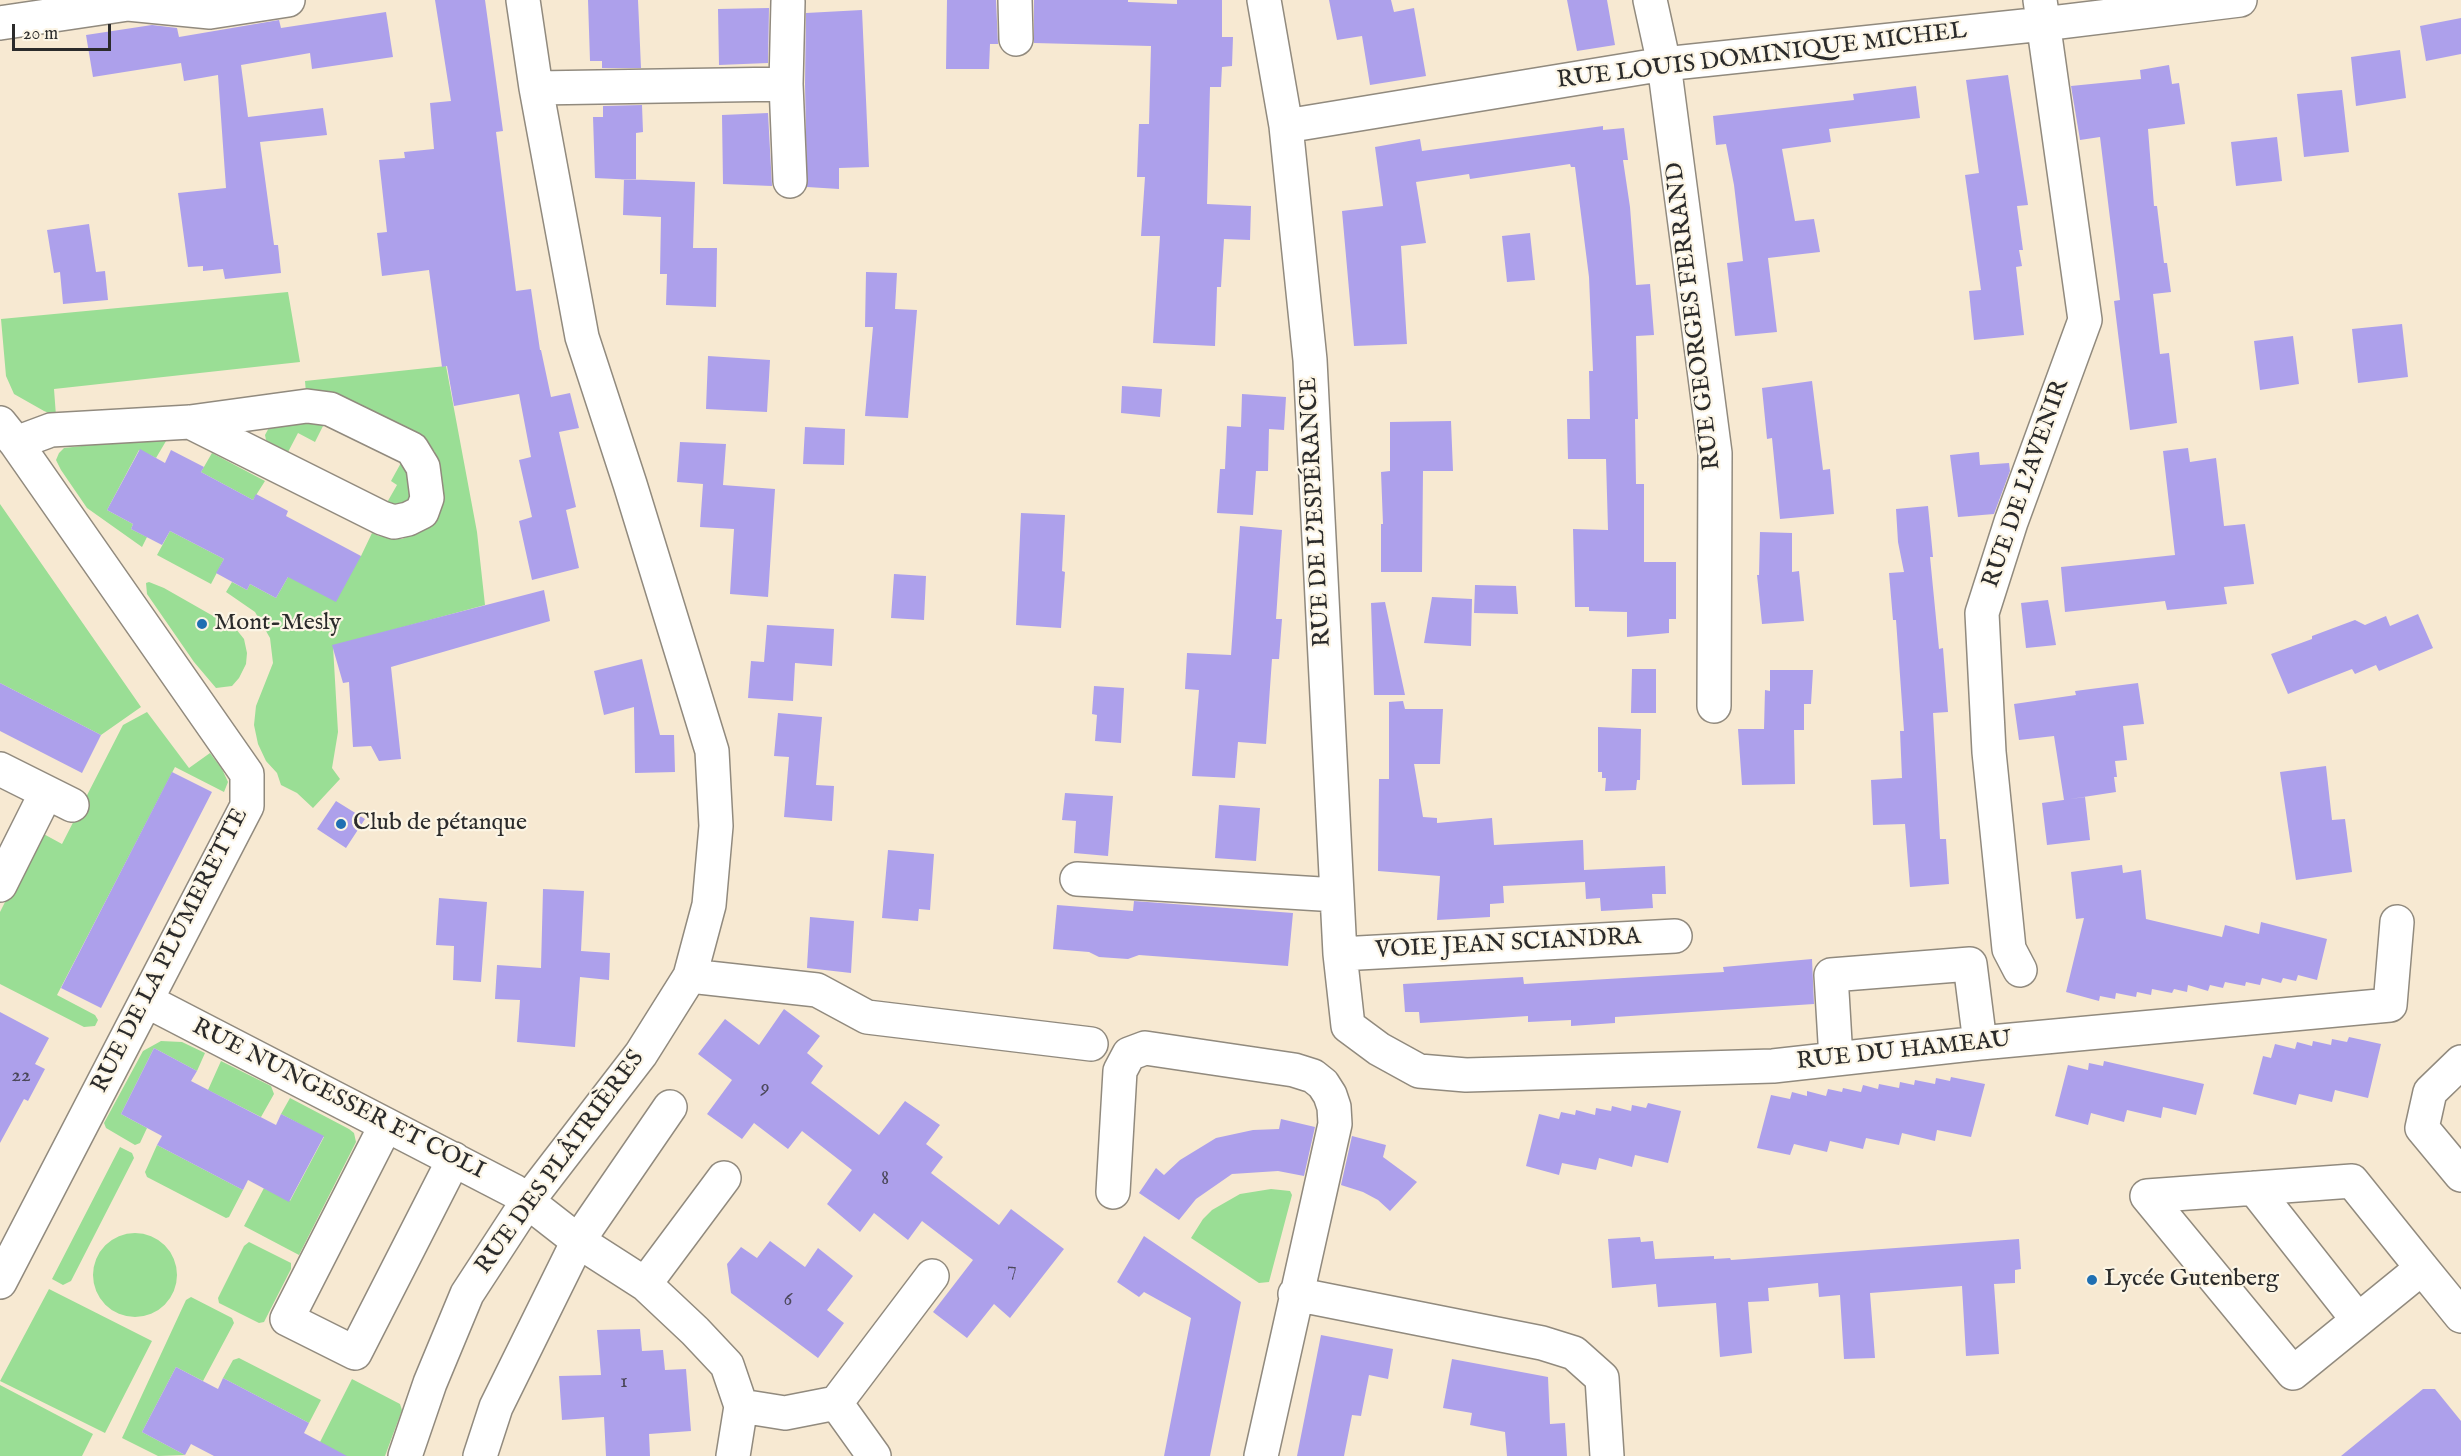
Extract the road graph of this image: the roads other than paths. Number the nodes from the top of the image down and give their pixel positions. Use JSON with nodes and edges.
{"nodes":[{"id":1,"x":288,"y":0,"type":"edge"},
{"id":2,"x":522,"y":0,"type":"edge"},
{"id":3,"x":1015,"y":0,"type":"edge"},
{"id":4,"x":1264,"y":0,"type":"edge"},
{"id":5,"x":1650,"y":0,"type":"edge"},
{"id":6,"x":2240,"y":0,"type":"edge"},
{"id":7,"x":788,"y":2,"type":"dead end"},
{"id":8,"x":2042,"y":12,"type":"edge"},
{"id":9,"x":0,"y":23,"type":"edge"},
{"id":10,"x":1016,"y":39,"type":"dead end"},
{"id":11,"x":1664,"y":64,"type":"junction"},
{"id":12,"x":786,"y":84,"type":"junction"},
{"id":13,"x":536,"y":88,"type":"junction"},
{"id":14,"x":1286,"y":126,"type":"junction"},
{"id":15,"x":790,"y":181,"type":"dead end"},
{"id":16,"x":190,"y":422,"type":"junction"},
{"id":17,"x":8,"y":433,"type":"edge"},
{"id":18,"x":1714,"y":706,"type":"dead end"},
{"id":19,"x":0,"y":769,"type":"edge"},
{"id":20,"x":1077,"y":879,"type":"dead end"},
{"id":21,"x":0,"y":885,"type":"edge"},
{"id":22,"x":1336,"y":895,"type":"junction"},
{"id":23,"x":2397,"y":922,"type":"dead end"},
{"id":24,"x":1675,"y":936,"type":"dead end"},
{"id":25,"x":1340,"y":954,"type":"junction"},
{"id":26,"x":2020,"y":970,"type":"dead end"},
{"id":27,"x":690,"y":976,"type":"junction"},
{"id":28,"x":147,"y":1000,"type":"junction"},
{"id":29,"x":1348,"y":1026,"type":"joint"},
{"id":30,"x":1980,"y":1043,"type":"junction"},
{"id":31,"x":1091,"y":1044,"type":"dead end"},
{"id":32,"x":1836,"y":1059,"type":"junction"},
{"id":33,"x":2461,"y":1062,"type":"edge"},
{"id":34,"x":670,"y":1107,"type":"dead end"},
{"id":35,"x":386,"y":1125,"type":"junction"},
{"id":36,"x":454,"y":1159,"type":"junction"},
{"id":37,"x":2461,"y":1175,"type":"edge"},
{"id":38,"x":724,"y":1178,"type":"dead end"},
{"id":39,"x":2254,"y":1188,"type":"junction"},
{"id":40,"x":1113,"y":1192,"type":"dead end"},
{"id":41,"x":526,"y":1202,"type":"junction"},
{"id":42,"x":578,"y":1240,"type":"junction"},
{"id":43,"x":2422,"y":1268,"type":"junction"},
{"id":44,"x":932,"y":1276,"type":"dead end"},
{"id":45,"x":0,"y":1282,"type":"edge"},
{"id":46,"x":645,"y":1284,"type":"junction"},
{"id":47,"x":1295,"y":1294,"type":"junction"},
{"id":48,"x":2461,"y":1316,"type":"edge"},
{"id":49,"x":2358,"y":1320,"type":"junction"},
{"id":50,"x":836,"y":1403,"type":"junction"},
{"id":51,"x":741,"y":1406,"type":"junction"},
{"id":52,"x":405,"y":1456,"type":"edge"},
{"id":53,"x":480,"y":1456,"type":"edge"},
{"id":54,"x":733,"y":1456,"type":"edge"},
{"id":55,"x":874,"y":1456,"type":"edge"},
{"id":56,"x":1261,"y":1456,"type":"edge"},
{"id":57,"x":1607,"y":1456,"type":"edge"}],
"edges":[{"from":1,"to":9,"type":"street"},
{"from":2,"to":13,"type":"street","name":"RUE DES PLÂTRIÈRES"},
{"from":3,"to":10,"type":"street"},
{"from":4,"to":14,"type":"street","name":"RUE DE L'ESPÉRANCE"},
{"from":5,"to":11,"type":"street","name":"RUE GEORGES FERRAND"},
{"from":6,"to":8,"type":"street","name":"RUE LOUIS DOMINIQUE MICHEL"},
{"from":7,"to":12,"type":"street"},
{"from":8,"to":11,"type":"street","name":"RUE LOUIS DOMINIQUE MICHEL"},
{"from":8,"to":26,"type":"street","name":"RUE DE L'AVENIR"},
{"from":11,"to":14,"type":"street","name":"RUE LOUIS DOMINIQUE MICHEL"},
{"from":11,"to":18,"type":"street","name":"RUE GEORGES FERRAND"},
{"from":12,"to":13,"type":"street"},
{"from":12,"to":15,"type":"street"},
{"from":13,"to":27,"type":"street","name":"RUE DES PLÂTRIÈRES"},
{"from":14,"to":22,"type":"street","name":"RUE DE L'ESPÉRANCE"},
{"from":16,"to":16,"type":"street"},
{"from":16,"to":17,"type":"street"},
{"from":17,"to":28,"type":"street","name":"RUE DE LA PLUMERETTE"},
{"from":19,"to":21,"type":"street"},
{"from":20,"to":22,"type":"street"},
{"from":22,"to":25,"type":"street","name":"RUE DE L'ESPÉRANCE"},
{"from":23,"to":30,"type":"street","name":"RUE DU HAMEAU"},
{"from":24,"to":25,"type":"street","name":"VOIE JEAN SCIANDRA"},
{"from":25,"to":29,"type":"street","name":"RUE DE L'ESPÉRANCE"},
{"from":27,"to":31,"type":"street"},
{"from":27,"to":41,"type":"street","name":"RUE DES PLÂTRIÈRES"},
{"from":28,"to":35,"type":"street","name":"RUE NUNGESSER ET COLI"},
{"from":28,"to":45,"type":"street","name":"RUE DE LA PLUMERETTE"},
{"from":29,"to":32,"type":"street","name":"RUE DU HAMEAU"},
{"from":30,"to":32,"type":"street","name":"RUE DU HAMEAU"},
{"from":30,"to":32,"type":"street"},
{"from":33,"to":37,"type":"street"},
{"from":34,"to":42,"type":"street"},
{"from":35,"to":36,"type":"street","name":"RUE NUNGESSER ET COLI"},
{"from":35,"to":36,"type":"street"},
{"from":36,"to":41,"type":"street","name":"RUE NUNGESSER ET COLI"},
{"from":38,"to":46,"type":"street"},
{"from":39,"to":43,"type":"street"},
{"from":39,"to":49,"type":"street"},
{"from":39,"to":49,"type":"street"},
{"from":40,"to":47,"type":"street"},
{"from":41,"to":42,"type":"street","name":"RUE NUNGESSER ET COLI"},
{"from":41,"to":52,"type":"street","name":"RUE DES PLÂTRIÈRES"},
{"from":42,"to":46,"type":"street","name":"RUE NUNGESSER ET COLI"},
{"from":42,"to":53,"type":"street"},
{"from":43,"to":48,"type":"street"},
{"from":43,"to":49,"type":"street"},
{"from":44,"to":50,"type":"street"},
{"from":46,"to":51,"type":"street","name":"RUE NUNGESSER ET COLI"},
{"from":47,"to":56,"type":"street"},
{"from":47,"to":57,"type":"street"},
{"from":50,"to":51,"type":"street"},
{"from":50,"to":55,"type":"street"},
{"from":51,"to":54,"type":"street"}]}
